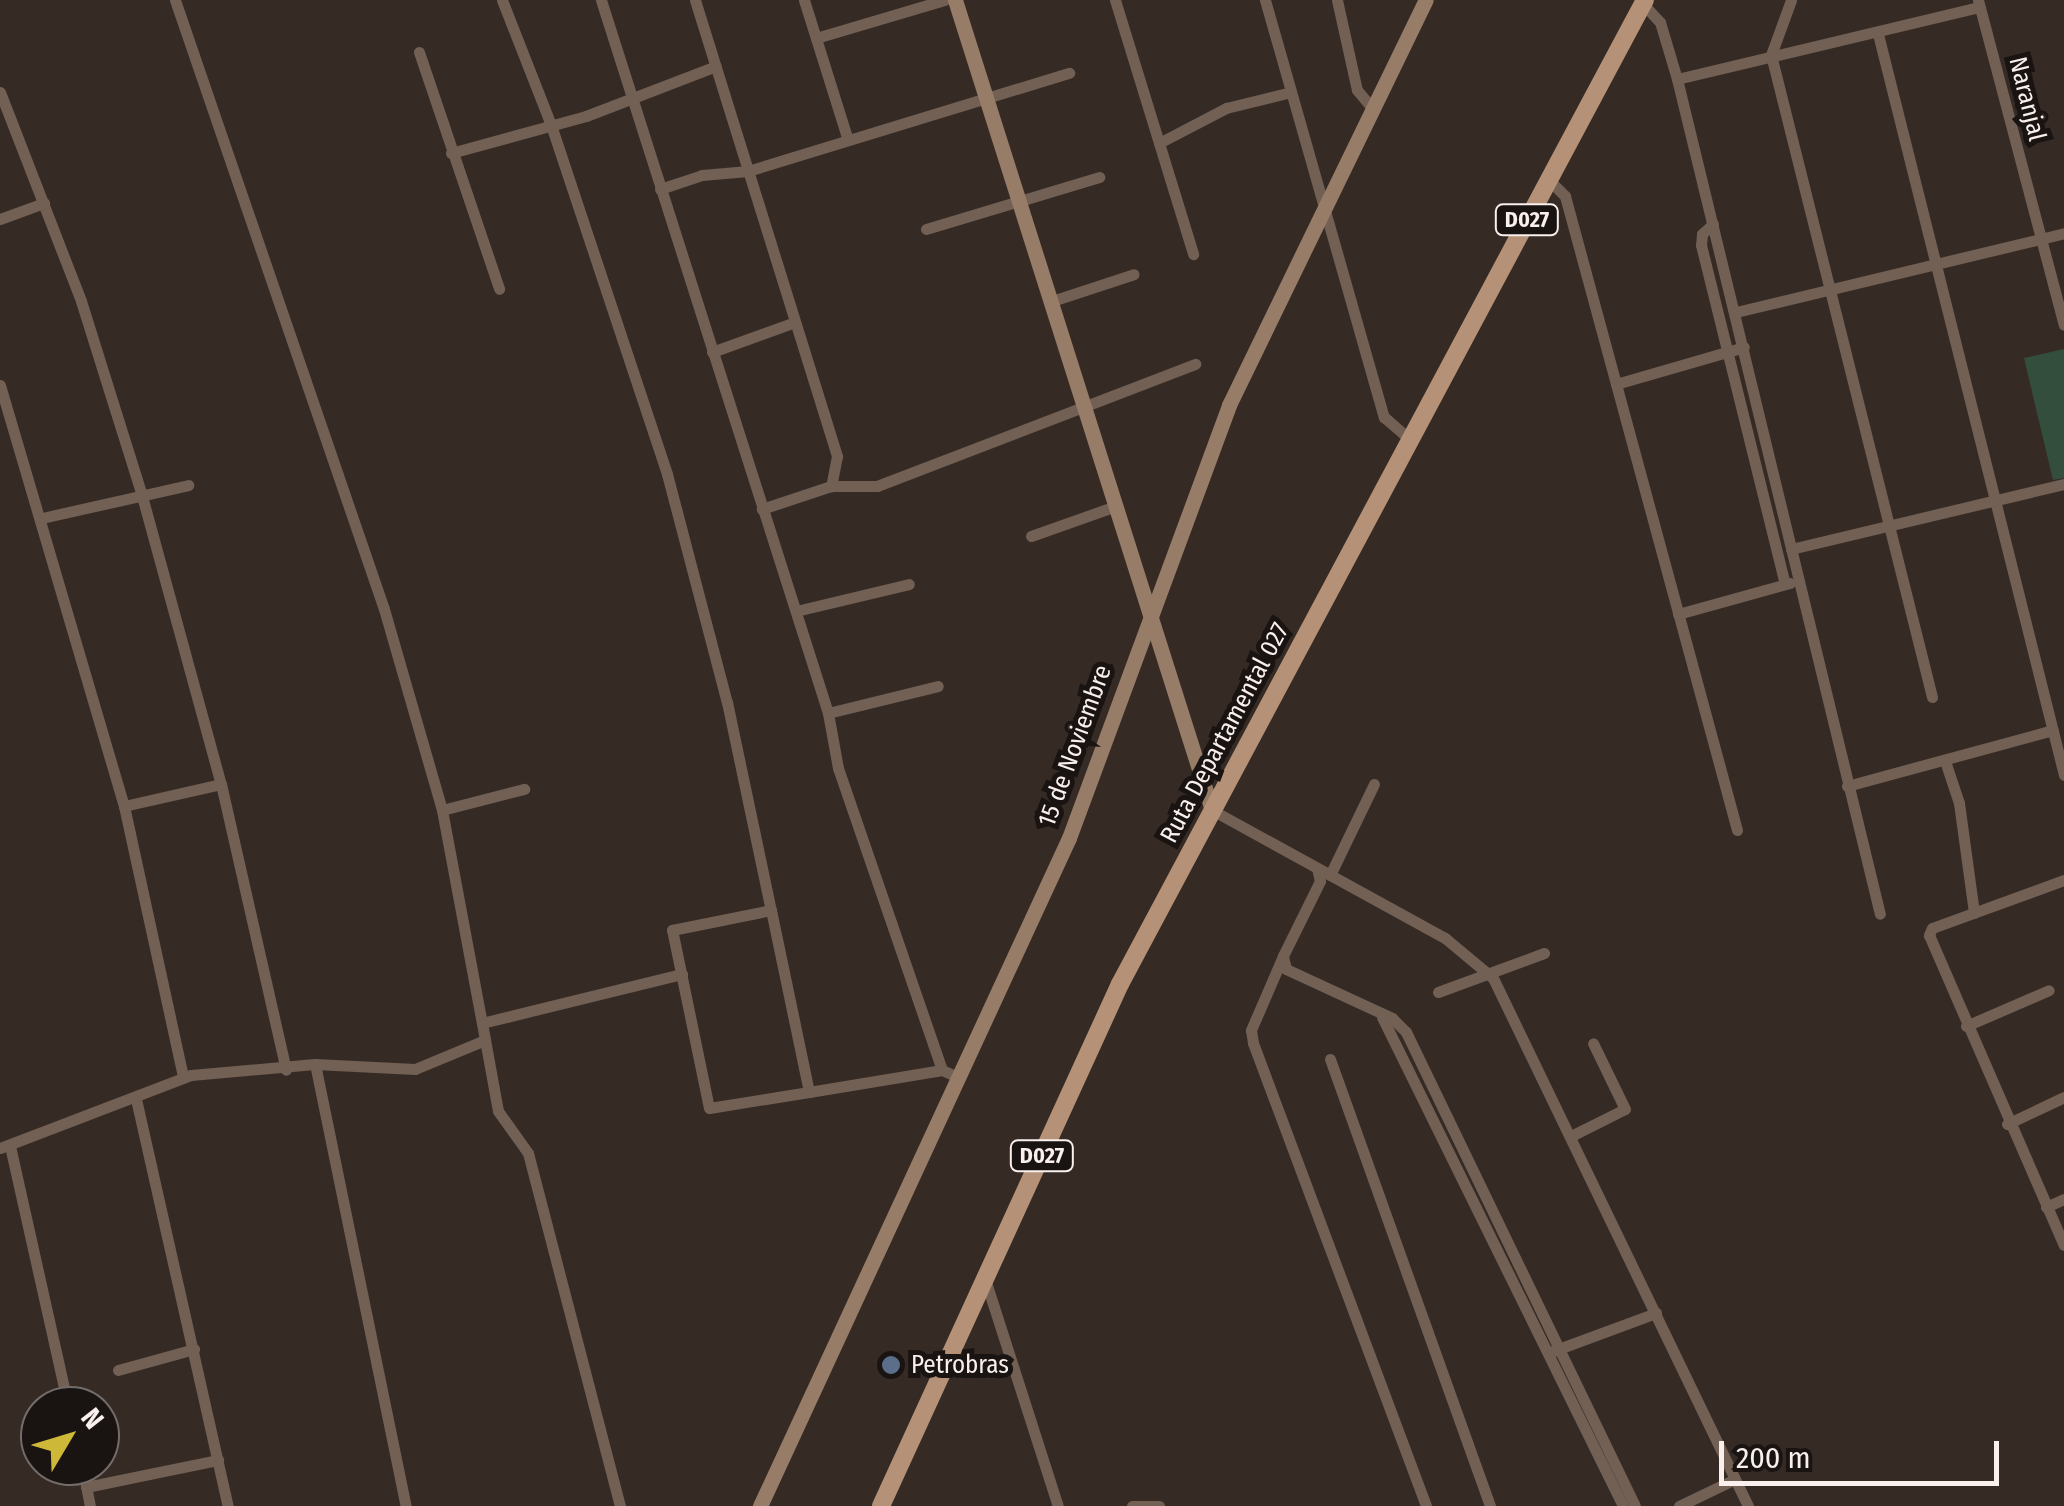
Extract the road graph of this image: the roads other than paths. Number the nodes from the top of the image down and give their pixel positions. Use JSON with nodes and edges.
{"nodes":[{"id":1,"x":176,"y":0,"type":"edge"},
{"id":2,"x":502,"y":0,"type":"edge"},
{"id":3,"x":600,"y":0,"type":"edge"},
{"id":4,"x":695,"y":0,"type":"edge"},
{"id":5,"x":804,"y":0,"type":"edge"},
{"id":6,"x":944,"y":0,"type":"edge"},
{"id":7,"x":955,"y":0,"type":"edge"},
{"id":8,"x":1115,"y":0,"type":"edge"},
{"id":9,"x":1264,"y":0,"type":"edge"},
{"id":10,"x":1337,"y":0,"type":"edge"},
{"id":11,"x":1426,"y":0,"type":"edge"},
{"id":12,"x":1792,"y":0,"type":"edge"},
{"id":13,"x":1644,"y":2,"type":"edge"},
{"id":14,"x":1979,"y":3,"type":"edge"},
{"id":15,"x":1878,"y":34,"type":"junction"},
{"id":16,"x":816,"y":38,"type":"junction"},
{"id":17,"x":418,"y":52,"type":"dead end"},
{"id":18,"x":1772,"y":58,"type":"junction"},
{"id":19,"x":716,"y":66,"type":"junction"},
{"id":20,"x":1069,"y":72,"type":"dead end"},
{"id":21,"x":1677,"y":79,"type":"junction"},
{"id":22,"x":0,"y":92,"type":"edge"},
{"id":23,"x":1291,"y":92,"type":"junction"},
{"id":24,"x":631,"y":96,"type":"junction"},
{"id":25,"x":985,"y":96,"type":"junction"},
{"id":26,"x":1374,"y":109,"type":"junction"},
{"id":27,"x":551,"y":125,"type":"junction"},
{"id":28,"x":847,"y":137,"type":"junction"},
{"id":29,"x":1159,"y":143,"type":"junction"},
{"id":30,"x":451,"y":153,"type":"junction"},
{"id":31,"x":748,"y":171,"type":"junction"},
{"id":32,"x":1099,"y":177,"type":"dead end"},
{"id":33,"x":1549,"y":180,"type":"junction"},
{"id":34,"x":660,"y":188,"type":"junction"},
{"id":35,"x":1018,"y":201,"type":"junction"},
{"id":36,"x":44,"y":204,"type":"junction"},
{"id":37,"x":1324,"y":210,"type":"junction"},
{"id":38,"x":0,"y":220,"type":"edge"},
{"id":39,"x":1713,"y":224,"type":"junction"},
{"id":40,"x":926,"y":229,"type":"dead end"},
{"id":41,"x":2064,"y":233,"type":"edge"},
{"id":42,"x":2040,"y":240,"type":"junction"},
{"id":43,"x":1193,"y":254,"type":"dead end"},
{"id":44,"x":1935,"y":264,"type":"junction"},
{"id":45,"x":1134,"y":274,"type":"dead end"},
{"id":46,"x":1829,"y":288,"type":"junction"},
{"id":47,"x":500,"y":289,"type":"dead end"},
{"id":48,"x":1049,"y":302,"type":"junction"},
{"id":49,"x":1736,"y":312,"type":"junction"},
{"id":50,"x":795,"y":322,"type":"junction"},
{"id":51,"x":2064,"y":326,"type":"edge"},
{"id":52,"x":1744,"y":346,"type":"junction"},
{"id":53,"x":1727,"y":351,"type":"junction"},
{"id":54,"x":712,"y":352,"type":"junction"},
{"id":55,"x":1195,"y":364,"type":"dead end"},
{"id":56,"x":1616,"y":384,"type":"junction"},
{"id":57,"x":0,"y":386,"type":"edge"},
{"id":58,"x":1080,"y":404,"type":"junction"},
{"id":59,"x":1409,"y":439,"type":"junction"},
{"id":60,"x":2064,"y":484,"type":"edge"},
{"id":61,"x":188,"y":485,"type":"dead end"},
{"id":62,"x":831,"y":486,"type":"junction"},
{"id":63,"x":142,"y":496,"type":"junction"},
{"id":64,"x":1996,"y":500,"type":"junction"},
{"id":65,"x":1113,"y":507,"type":"junction"},
{"id":66,"x":762,"y":509,"type":"junction"},
{"id":67,"x":42,"y":518,"type":"junction"},
{"id":68,"x":1888,"y":526,"type":"junction"},
{"id":69,"x":1031,"y":536,"type":"dead end"},
{"id":70,"x":1791,"y":550,"type":"junction"},
{"id":71,"x":1792,"y":582,"type":"junction"},
{"id":72,"x":909,"y":584,"type":"dead end"},
{"id":73,"x":796,"y":611,"type":"junction"},
{"id":74,"x":1678,"y":614,"type":"junction"},
{"id":75,"x":1147,"y":619,"type":"junction"},
{"id":76,"x":938,"y":686,"type":"dead end"},
{"id":77,"x":1932,"y":697,"type":"dead end"},
{"id":78,"x":828,"y":713,"type":"junction"},
{"id":79,"x":2053,"y":730,"type":"junction"},
{"id":80,"x":1946,"y":761,"type":"junction"},
{"id":81,"x":2064,"y":776,"type":"edge"},
{"id":82,"x":222,"y":784,"type":"junction"},
{"id":83,"x":1374,"y":784,"type":"dead end"},
{"id":84,"x":1846,"y":786,"type":"junction"},
{"id":85,"x":524,"y":789,"type":"dead end"},
{"id":86,"x":124,"y":806,"type":"junction"},
{"id":87,"x":442,"y":810,"type":"junction"},
{"id":88,"x":1212,"y":810,"type":"junction"},
{"id":89,"x":1737,"y":830,"type":"dead end"},
{"id":90,"x":1317,"y":868,"type":"junction"},
{"id":91,"x":1330,"y":875,"type":"junction"},
{"id":92,"x":2064,"y":880,"type":"edge"},
{"id":93,"x":770,"y":910,"type":"junction"},
{"id":94,"x":1974,"y":912,"type":"junction"},
{"id":95,"x":1880,"y":914,"type":"dead end"},
{"id":96,"x":1544,"y":953,"type":"dead end"},
{"id":97,"x":1282,"y":956,"type":"junction"},
{"id":98,"x":682,"y":974,"type":"junction"},
{"id":99,"x":1489,"y":974,"type":"junction"},
{"id":100,"x":2049,"y":990,"type":"dead end"},
{"id":101,"x":1438,"y":992,"type":"dead end"},
{"id":102,"x":482,"y":1024,"type":"junction"},
{"id":103,"x":1966,"y":1026,"type":"junction"},
{"id":104,"x":484,"y":1040,"type":"junction"},
{"id":105,"x":1593,"y":1043,"type":"dead end"},
{"id":106,"x":1330,"y":1059,"type":"dead end"},
{"id":107,"x":315,"y":1064,"type":"junction"},
{"id":108,"x":286,"y":1070,"type":"junction"},
{"id":109,"x":942,"y":1070,"type":"junction"},
{"id":110,"x":958,"y":1077,"type":"junction"},
{"id":111,"x":182,"y":1078,"type":"junction"},
{"id":112,"x":809,"y":1092,"type":"junction"},
{"id":113,"x":2064,"y":1097,"type":"edge"},
{"id":114,"x":136,"y":1099,"type":"junction"},
{"id":115,"x":2007,"y":1124,"type":"junction"},
{"id":116,"x":1571,"y":1136,"type":"junction"},
{"id":117,"x":5,"y":1147,"type":"edge"},
{"id":118,"x":2064,"y":1199,"type":"edge"},
{"id":119,"x":2046,"y":1207,"type":"junction"},
{"id":120,"x":2064,"y":1244,"type":"edge"},
{"id":121,"x":985,"y":1279,"type":"junction"},
{"id":122,"x":1656,"y":1313,"type":"junction"},
{"id":123,"x":194,"y":1349,"type":"junction"},
{"id":124,"x":1554,"y":1350,"type":"junction"},
{"id":125,"x":118,"y":1370,"type":"dead end"},
{"id":126,"x":63,"y":1386,"type":"edge"},
{"id":127,"x":218,"y":1460,"type":"junction"},
{"id":128,"x":120,"y":1479,"type":"edge"},
{"id":129,"x":1735,"y":1479,"type":"junction"},
{"id":130,"x":86,"y":1486,"type":"edge"},
{"id":131,"x":885,"y":1503,"type":"edge"},
{"id":132,"x":90,"y":1506,"type":"edge"},
{"id":133,"x":228,"y":1506,"type":"edge"},
{"id":134,"x":406,"y":1506,"type":"edge"},
{"id":135,"x":620,"y":1506,"type":"edge"},
{"id":136,"x":760,"y":1506,"type":"edge"},
{"id":137,"x":1058,"y":1506,"type":"edge"},
{"id":138,"x":1132,"y":1506,"type":"edge"},
{"id":139,"x":1159,"y":1506,"type":"edge"},
{"id":140,"x":1426,"y":1506,"type":"edge"},
{"id":141,"x":1490,"y":1506,"type":"edge"},
{"id":142,"x":1624,"y":1506,"type":"edge"},
{"id":143,"x":1635,"y":1506,"type":"edge"},
{"id":144,"x":1678,"y":1506,"type":"edge"},
{"id":145,"x":1748,"y":1506,"type":"edge"}],
"edges":[{"from":1,"to":87,"type":"street"},
{"from":2,"to":27,"type":"street"},
{"from":3,"to":24,"type":"street"},
{"from":4,"to":19,"type":"street"},
{"from":5,"to":16,"type":"street"},
{"from":6,"to":16,"type":"street"},
{"from":7,"to":25,"type":"street"},
{"from":8,"to":29,"type":"street"},
{"from":9,"to":23,"type":"street"},
{"from":10,"to":26,"type":"street"},
{"from":11,"to":26,"type":"street","name":"15 de Noviembre"},
{"from":12,"to":18,"type":"street"},
{"from":13,"to":21,"type":"street"},
{"from":13,"to":33,"type":"main road","name":"Ruta Departamental 027","number":"D027"},
{"from":14,"to":15,"type":"street"},
{"from":14,"to":42,"type":"street","name":"Naranjal"},
{"from":15,"to":18,"type":"street"},
{"from":15,"to":44,"type":"street"},
{"from":16,"to":28,"type":"street"},
{"from":17,"to":30,"type":"street"},
{"from":18,"to":21,"type":"street"},
{"from":18,"to":46,"type":"street"},
{"from":19,"to":24,"type":"street"},
{"from":19,"to":31,"type":"street"},
{"from":20,"to":25,"type":"street"},
{"from":21,"to":39,"type":"street"},
{"from":22,"to":36,"type":"street"},
{"from":23,"to":29,"type":"street"},
{"from":23,"to":37,"type":"street"},
{"from":24,"to":27,"type":"street"},
{"from":24,"to":34,"type":"street"},
{"from":25,"to":28,"type":"street"},
{"from":25,"to":35,"type":"street"},
{"from":26,"to":37,"type":"street","name":"15 de Noviembre"},
{"from":27,"to":30,"type":"street"},
{"from":27,"to":93,"type":"street"},
{"from":28,"to":31,"type":"street"},
{"from":29,"to":43,"type":"street"},
{"from":30,"to":47,"type":"street"},
{"from":31,"to":34,"type":"street"},
{"from":31,"to":50,"type":"street"},
{"from":32,"to":35,"type":"street"},
{"from":33,"to":56,"type":"street"},
{"from":33,"to":59,"type":"main road","name":"Ruta Departamental 027","number":"D027"},
{"from":34,"to":54,"type":"street"},
{"from":35,"to":40,"type":"street"},
{"from":35,"to":48,"type":"street"},
{"from":36,"to":38,"type":"street"},
{"from":36,"to":63,"type":"street"},
{"from":37,"to":59,"type":"street"},
{"from":37,"to":75,"type":"street","name":"15 de Noviembre"},
{"from":39,"to":49,"type":"street"},
{"from":39,"to":53,"type":"street"},
{"from":41,"to":42,"type":"street"},
{"from":42,"to":44,"type":"street"},
{"from":42,"to":51,"type":"street","name":"Naranjal"},
{"from":44,"to":46,"type":"street"},
{"from":44,"to":64,"type":"street"},
{"from":45,"to":48,"type":"street"},
{"from":46,"to":49,"type":"street"},
{"from":46,"to":68,"type":"street"},
{"from":48,"to":58,"type":"street"},
{"from":49,"to":52,"type":"street"},
{"from":50,"to":54,"type":"street"},
{"from":50,"to":62,"type":"street"},
{"from":52,"to":53,"type":"street"},
{"from":52,"to":70,"type":"street"},
{"from":53,"to":56,"type":"street"},
{"from":53,"to":71,"type":"street"},
{"from":54,"to":66,"type":"street"},
{"from":55,"to":58,"type":"street"},
{"from":56,"to":74,"type":"street"},
{"from":57,"to":67,"type":"street"},
{"from":58,"to":62,"type":"street"},
{"from":58,"to":65,"type":"street"},
{"from":59,"to":88,"type":"main road","name":"Ruta Departamental 027","number":"D027"},
{"from":60,"to":64,"type":"street"},
{"from":61,"to":63,"type":"street"},
{"from":62,"to":66,"type":"street"},
{"from":63,"to":67,"type":"street"},
{"from":63,"to":82,"type":"street"},
{"from":64,"to":68,"type":"street"},
{"from":64,"to":79,"type":"street"},
{"from":65,"to":69,"type":"street"},
{"from":65,"to":75,"type":"street"},
{"from":66,"to":73,"type":"street"},
{"from":67,"to":86,"type":"street"},
{"from":68,"to":70,"type":"street"},
{"from":68,"to":77,"type":"street"},
{"from":70,"to":71,"type":"street"},
{"from":71,"to":74,"type":"street"},
{"from":71,"to":84,"type":"street"},
{"from":72,"to":73,"type":"street"},
{"from":73,"to":78,"type":"street"},
{"from":74,"to":89,"type":"street"},
{"from":75,"to":88,"type":"street"},
{"from":75,"to":110,"type":"street","name":"15 de Noviembre"},
{"from":76,"to":78,"type":"street"},
{"from":78,"to":109,"type":"street"},
{"from":79,"to":80,"type":"street"},
{"from":79,"to":81,"type":"street"},
{"from":80,"to":84,"type":"street"},
{"from":80,"to":94,"type":"street"},
{"from":82,"to":86,"type":"street"},
{"from":82,"to":108,"type":"street"},
{"from":83,"to":91,"type":"street"},
{"from":84,"to":95,"type":"street"},
{"from":85,"to":87,"type":"street"},
{"from":86,"to":111,"type":"street"},
{"from":87,"to":102,"type":"street"},
{"from":88,"to":90,"type":"street"},
{"from":88,"to":121,"type":"main road","name":"Ruta Departamental 027","number":"D027"},
{"from":90,"to":91,"type":"street"},
{"from":90,"to":97,"type":"street"},
{"from":91,"to":99,"type":"street"},
{"from":92,"to":94,"type":"street"},
{"from":93,"to":98,"type":"street"},
{"from":93,"to":112,"type":"street"},
{"from":94,"to":103,"type":"street"},
{"from":96,"to":99,"type":"street"},
{"from":97,"to":124,"type":"street"},
{"from":97,"to":140,"type":"street"},
{"from":98,"to":102,"type":"street"},
{"from":98,"to":112,"type":"street"},
{"from":99,"to":101,"type":"street"},
{"from":99,"to":116,"type":"street"},
{"from":100,"to":103,"type":"street"},
{"from":102,"to":104,"type":"street"},
{"from":103,"to":115,"type":"street"},
{"from":104,"to":107,"type":"street"},
{"from":104,"to":135,"type":"street"},
{"from":105,"to":116,"type":"street"},
{"from":106,"to":141,"type":"street"},
{"from":107,"to":108,"type":"street"},
{"from":107,"to":134,"type":"street"},
{"from":108,"to":111,"type":"street"},
{"from":109,"to":110,"type":"street"},
{"from":109,"to":112,"type":"street"},
{"from":110,"to":136,"type":"street","name":"15 de Noviembre"},
{"from":111,"to":114,"type":"street"},
{"from":113,"to":115,"type":"street"},
{"from":114,"to":117,"type":"street"},
{"from":114,"to":123,"type":"street"},
{"from":115,"to":119,"type":"street"},
{"from":116,"to":122,"type":"street"},
{"from":117,"to":126,"type":"street"},
{"from":118,"to":119,"type":"street"},
{"from":119,"to":120,"type":"street"},
{"from":121,"to":131,"type":"main road","name":"Ruta Departamental 027","number":"D027"},
{"from":121,"to":137,"type":"street"},
{"from":122,"to":124,"type":"street"},
{"from":122,"to":129,"type":"street"},
{"from":123,"to":125,"type":"street"},
{"from":123,"to":127,"type":"street"},
{"from":124,"to":142,"type":"street"},
{"from":124,"to":143,"type":"street"},
{"from":127,"to":128,"type":"street"},
{"from":127,"to":133,"type":"street"},
{"from":129,"to":144,"type":"street"},
{"from":129,"to":145,"type":"street"},
{"from":130,"to":132,"type":"street"},
{"from":138,"to":139,"type":"street"}]}
